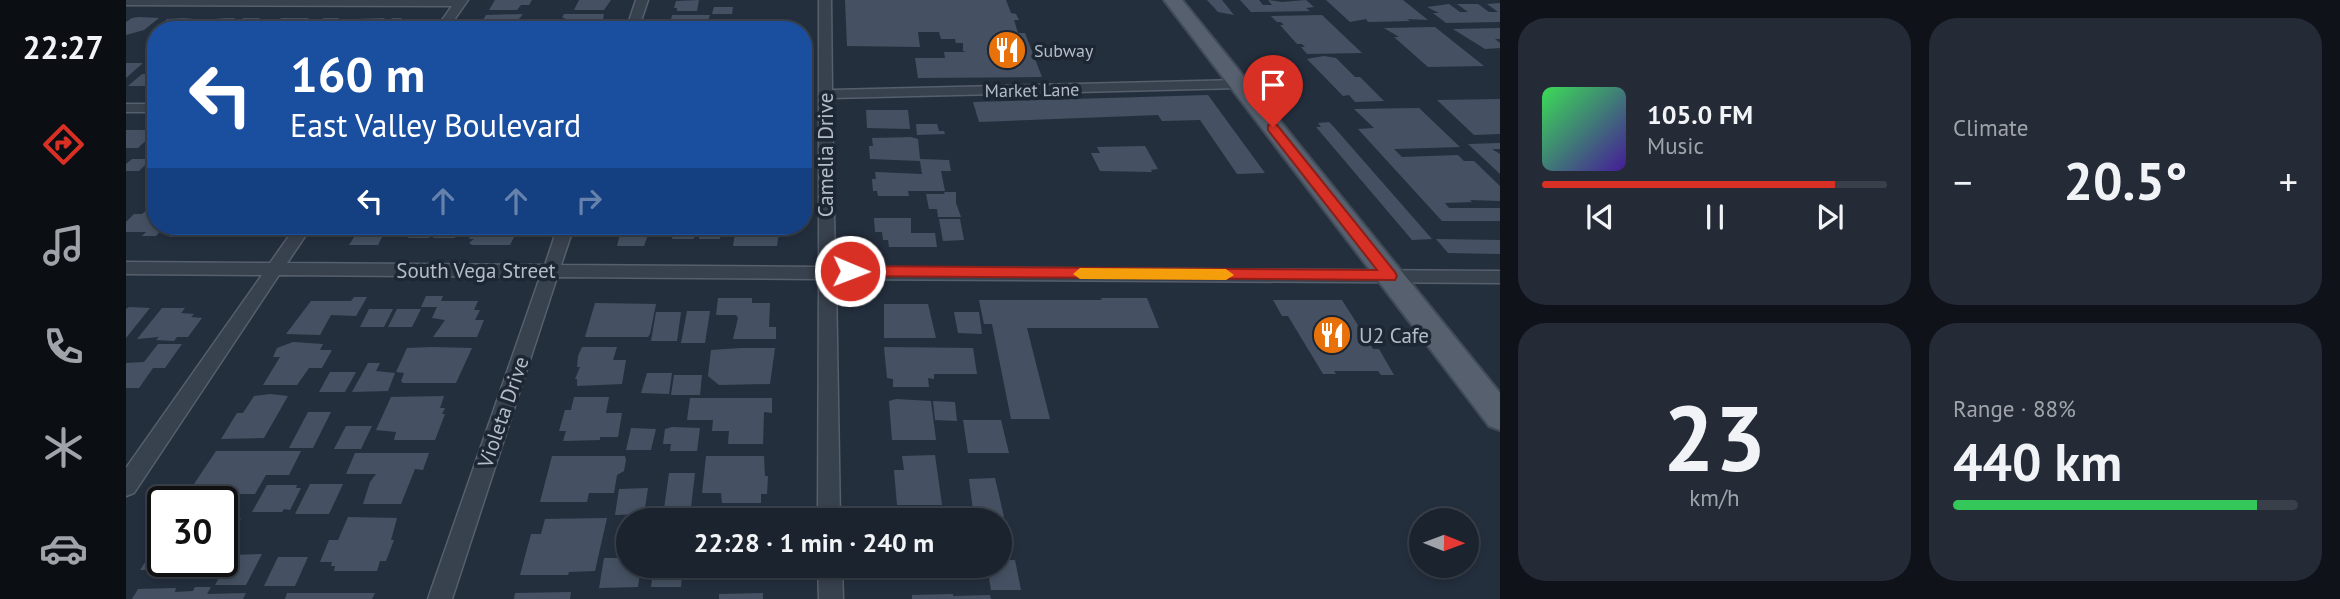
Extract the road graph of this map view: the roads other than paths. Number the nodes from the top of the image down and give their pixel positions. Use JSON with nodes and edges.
{"nodes":[{"id":1,"x":642,"y":0,"type":"edge"},
{"id":2,"x":825,"y":0,"type":"edge"},
{"id":3,"x":1173,"y":0,"type":"edge"},
{"id":4,"x":461,"y":1,"type":"edge"},
{"id":5,"x":126,"y":2,"type":"edge"},
{"id":6,"x":447,"y":21,"type":"edge"},
{"id":7,"x":635,"y":21,"type":"edge"},
{"id":8,"x":1240,"y":84,"type":"junction"},
{"id":9,"x":825,"y":94,"type":"junction"},
{"id":10,"x":126,"y":108,"type":"edge"},
{"id":11,"x":147,"y":108,"type":"edge"},
{"id":12,"x":298,"y":235,"type":"edge"},
{"id":13,"x":563,"y":235,"type":"edge"},
{"id":14,"x":126,"y":268,"type":"edge"},
{"id":15,"x":275,"y":269,"type":"junction"},
{"id":16,"x":552,"y":270,"type":"junction"},
{"id":17,"x":825,"y":272,"type":"junction"},
{"id":18,"x":1389,"y":276,"type":"junction"},
{"id":19,"x":1500,"y":277,"type":"edge"},
{"id":20,"x":1500,"y":417,"type":"edge"},
{"id":21,"x":126,"y":486,"type":"edge"},
{"id":22,"x":829,"y":508,"type":"edge"},
{"id":23,"x":830,"y":578,"type":"edge"},
{"id":24,"x":440,"y":599,"type":"edge"},
{"id":25,"x":831,"y":599,"type":"edge"}],
"edges":[{"from":1,"to":7,"type":"street"},
{"from":2,"to":9,"type":"street","name":"Camelia Drive"},
{"from":3,"to":8,"type":"main road"},
{"from":4,"to":5,"type":"street"},
{"from":4,"to":6,"type":"street"},
{"from":8,"to":9,"type":"street","name":"Market Lane"},
{"from":8,"to":18,"type":"main road"},
{"from":9,"to":17,"type":"street","name":"Camelia Drive"},
{"from":10,"to":11,"type":"street"},
{"from":12,"to":15,"type":"street"},
{"from":13,"to":16,"type":"street","name":"Violeta Drive"},
{"from":14,"to":15,"type":"street","name":"South Vega Street"},
{"from":15,"to":16,"type":"street","name":"South Vega Street"},
{"from":15,"to":21,"type":"street"},
{"from":16,"to":17,"type":"street","name":"South Vega Street"},
{"from":16,"to":24,"type":"street","name":"Violeta Drive"},
{"from":17,"to":18,"type":"street","name":"South Vega Street"},
{"from":17,"to":22,"type":"street","name":"Camelia Drive"},
{"from":18,"to":19,"type":"street","name":"South Vega Street"},
{"from":18,"to":20,"type":"main road"},
{"from":23,"to":25,"type":"street"}]}
